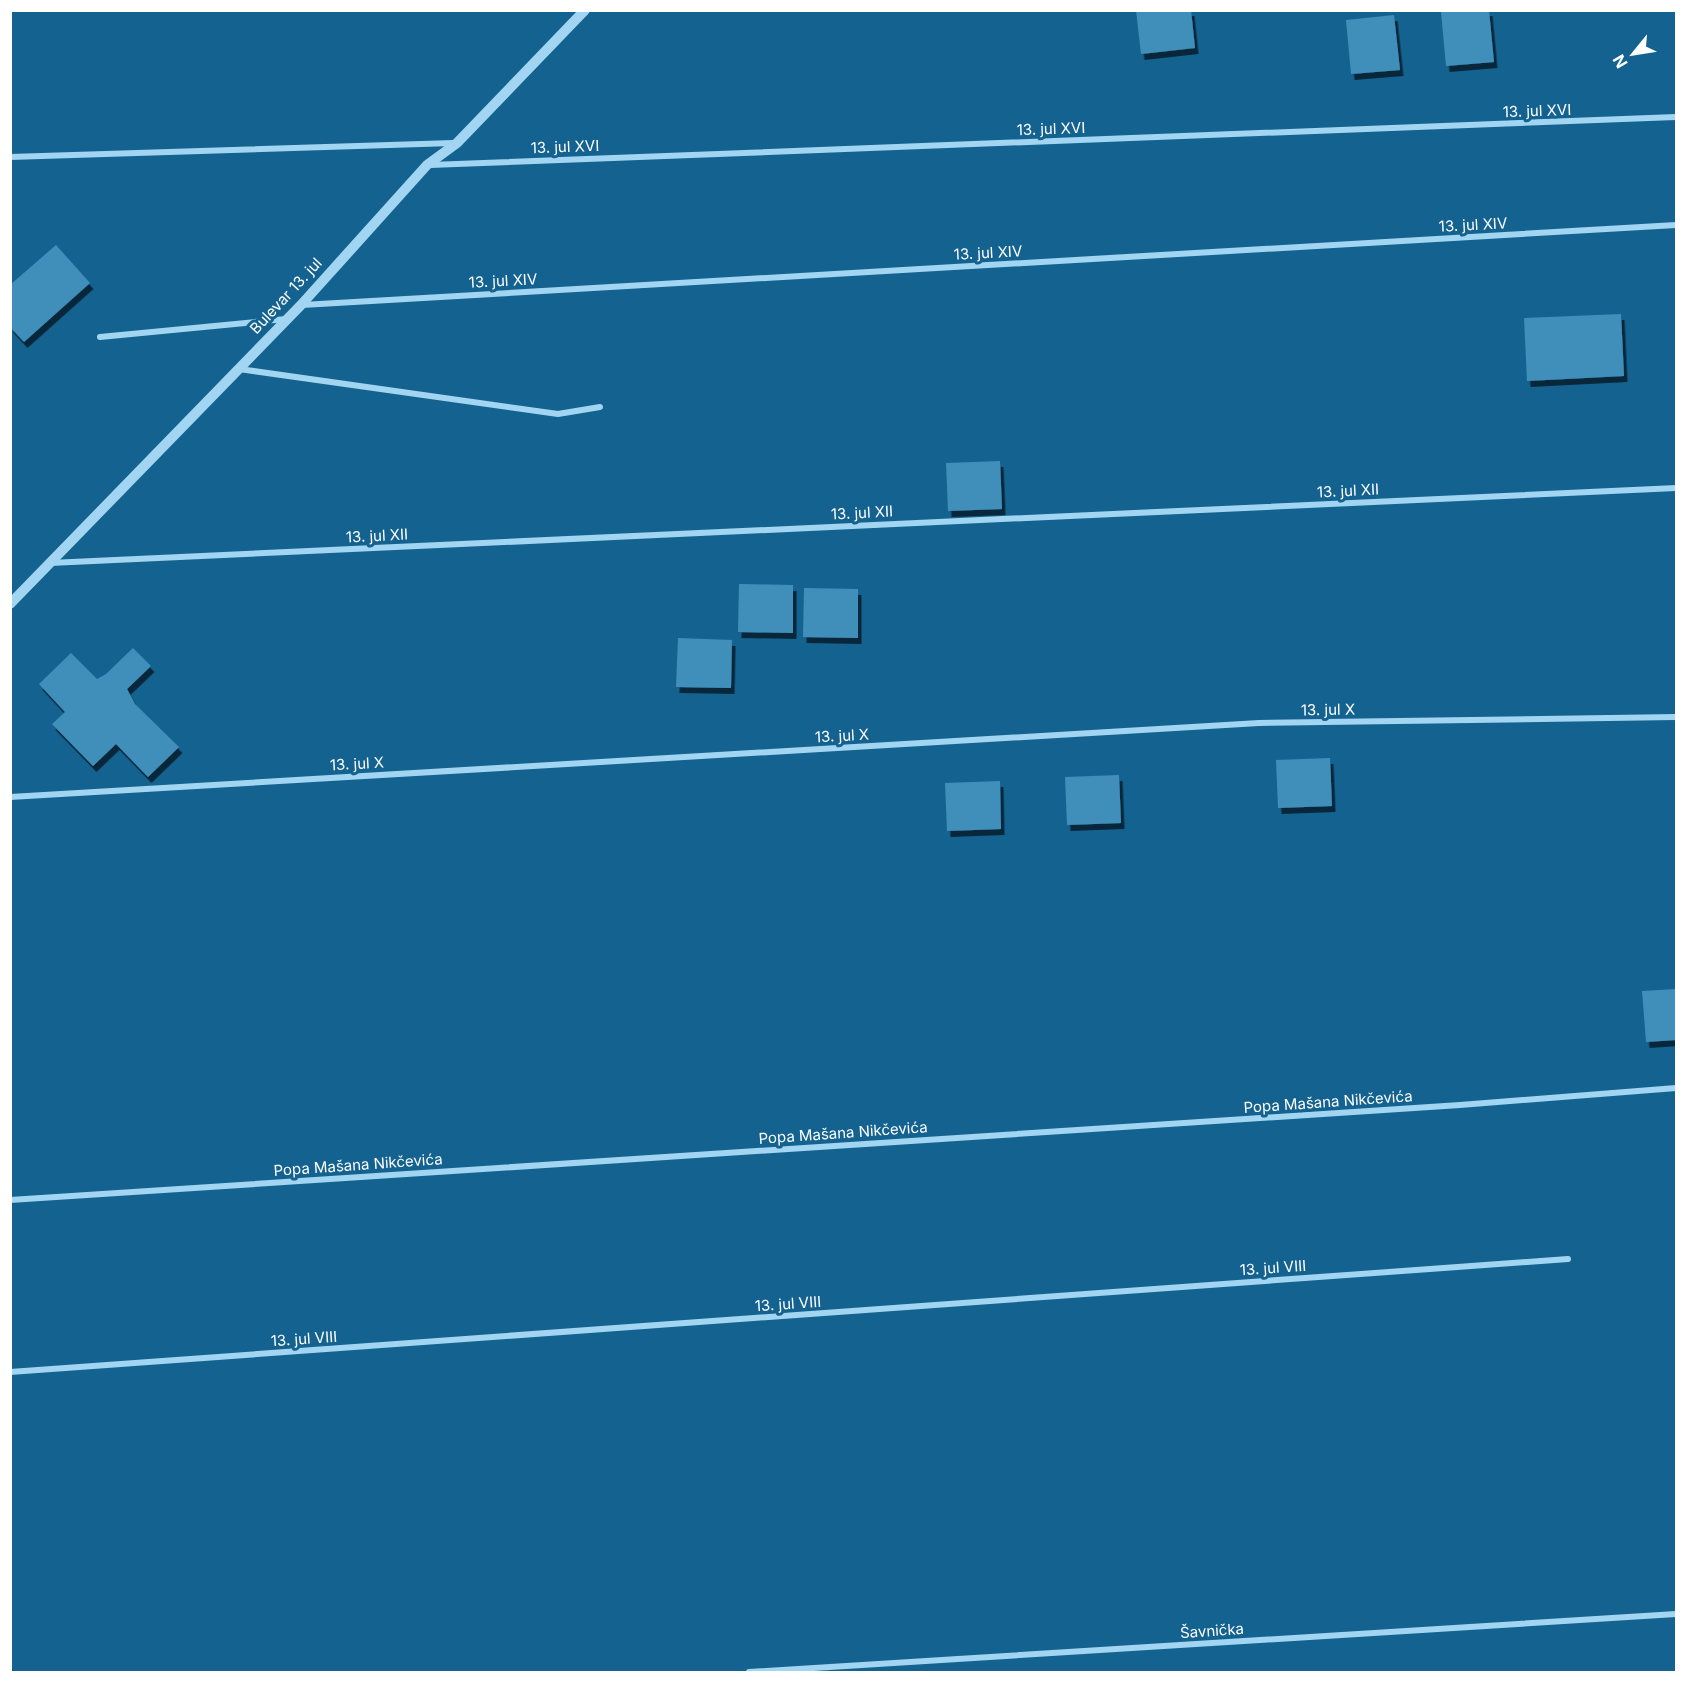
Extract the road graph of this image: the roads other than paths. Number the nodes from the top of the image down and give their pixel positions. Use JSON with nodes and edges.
{"nodes":[{"id":1,"x":585,"y":10,"type":"edge"},
{"id":2,"x":1677,"y":117,"type":"edge"},
{"id":3,"x":457,"y":143,"type":"junction"},
{"id":4,"x":10,"y":157,"type":"edge"},
{"id":5,"x":427,"y":165,"type":"junction"},
{"id":6,"x":1677,"y":225,"type":"edge"},
{"id":7,"x":301,"y":305,"type":"junction"},
{"id":8,"x":287,"y":319,"type":"junction"},
{"id":9,"x":100,"y":337,"type":"dead end"},
{"id":10,"x":238,"y":369,"type":"junction"},
{"id":11,"x":600,"y":407,"type":"dead end"},
{"id":12,"x":1677,"y":488,"type":"edge"},
{"id":13,"x":49,"y":563,"type":"junction"},
{"id":14,"x":10,"y":604,"type":"edge"},
{"id":15,"x":1677,"y":717,"type":"edge"},
{"id":16,"x":10,"y":797,"type":"edge"},
{"id":17,"x":1677,"y":1088,"type":"edge"},
{"id":18,"x":10,"y":1200,"type":"edge"},
{"id":19,"x":1568,"y":1259,"type":"dead end"},
{"id":20,"x":10,"y":1372,"type":"edge"},
{"id":21,"x":1677,"y":1614,"type":"edge"},
{"id":22,"x":749,"y":1672,"type":"edge"}],
"edges":[{"from":1,"to":3,"type":"street","name":"Bulevar 13. jul"},
{"from":2,"to":5,"type":"street","name":"13. jul XVI"},
{"from":3,"to":4,"type":"street"},
{"from":3,"to":5,"type":"street","name":"Bulevar 13. jul"},
{"from":5,"to":7,"type":"street","name":"Bulevar 13. jul"},
{"from":6,"to":7,"type":"street","name":"13. jul XIV"},
{"from":7,"to":8,"type":"street","name":"Bulevar 13. jul"},
{"from":8,"to":9,"type":"street"},
{"from":8,"to":10,"type":"street","name":"Bulevar 13. jul"},
{"from":10,"to":11,"type":"street"},
{"from":10,"to":13,"type":"street","name":"Bulevar 13. jul"},
{"from":12,"to":13,"type":"street","name":"13. jul XII"},
{"from":13,"to":14,"type":"street","name":"Bulevar 13. jul"},
{"from":15,"to":16,"type":"street","name":"13. jul X"},
{"from":17,"to":18,"type":"street","name":"Popa Mašana Nikčevića"},
{"from":19,"to":20,"type":"street","name":"13. jul VIII"},
{"from":21,"to":22,"type":"street","name":"Šavnička"}]}
